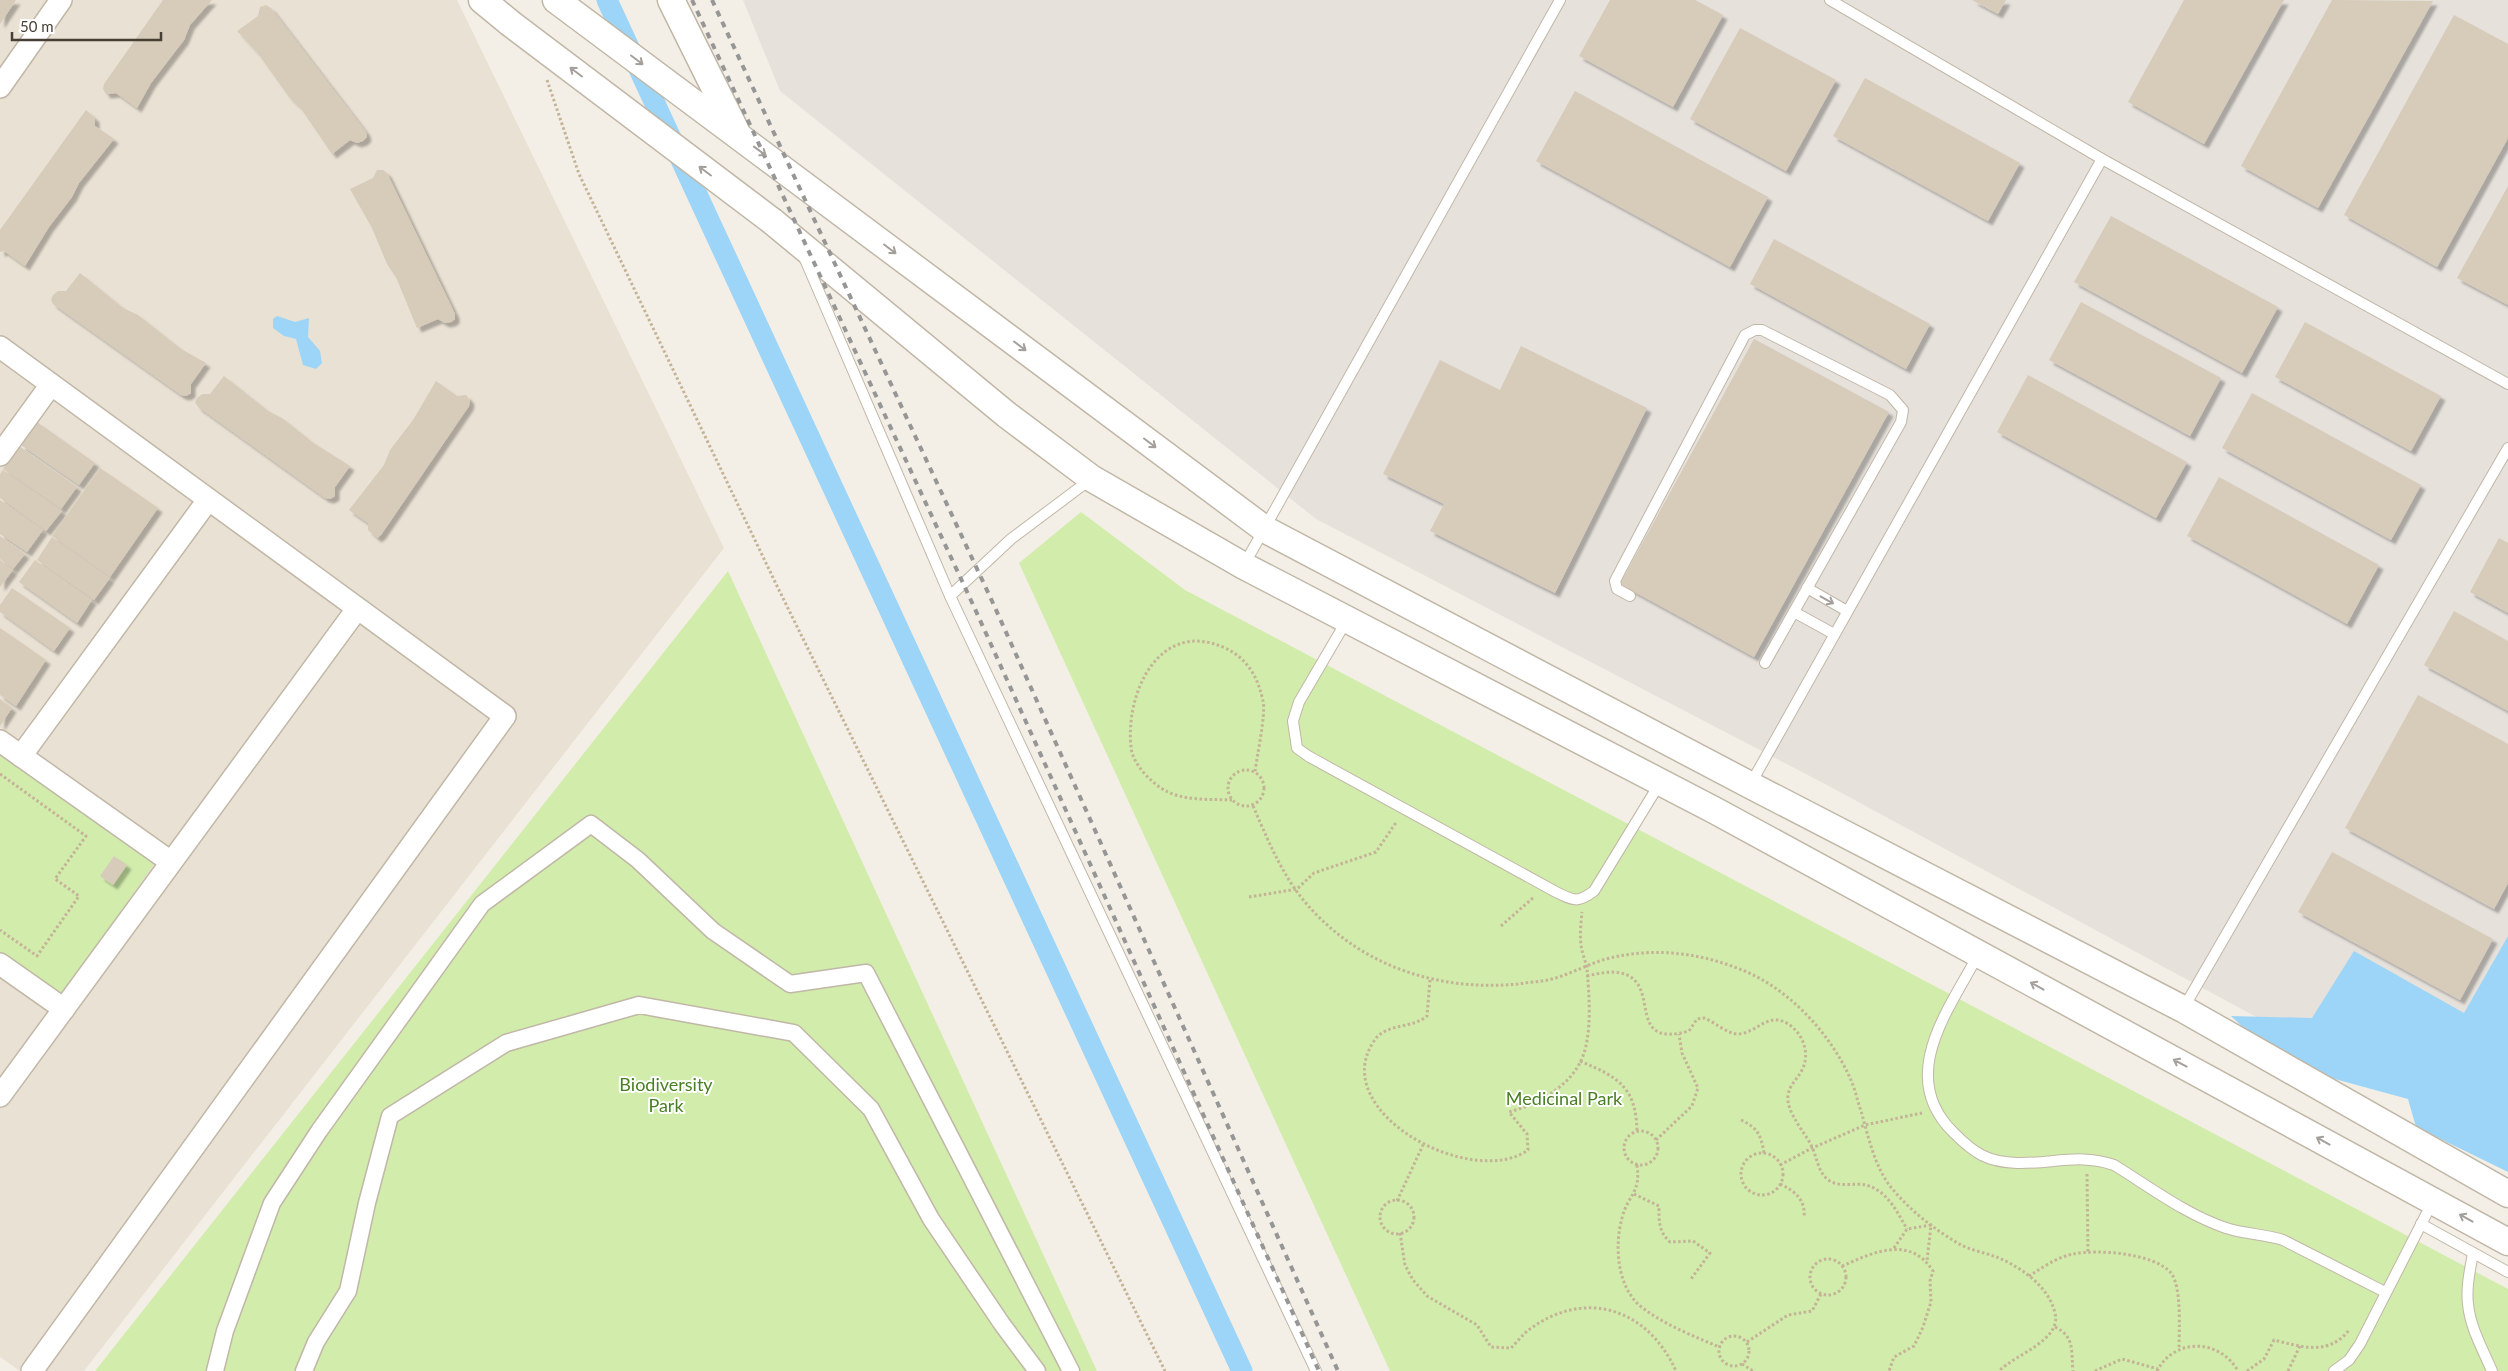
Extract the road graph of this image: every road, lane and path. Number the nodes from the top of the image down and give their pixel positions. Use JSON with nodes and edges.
{"nodes":[{"id":1,"x":61,"y":0,"type":"edge"},
{"id":2,"x":482,"y":0,"type":"edge"},
{"id":3,"x":556,"y":0,"type":"edge"},
{"id":4,"x":671,"y":0,"type":"edge"},
{"id":5,"x":1560,"y":0,"type":"edge"},
{"id":6,"x":1830,"y":0,"type":"edge"},
{"id":7,"x":545,"y":73,"type":"dead end"},
{"id":8,"x":0,"y":87,"type":"edge"},
{"id":9,"x":729,"y":129,"type":"junction"},
{"id":10,"x":2102,"y":158,"type":"junction"},
{"id":11,"x":798,"y":243,"type":"junction"},
{"id":12,"x":0,"y":348,"type":"edge"},
{"id":13,"x":2508,"y":384,"type":"edge"},
{"id":14,"x":50,"y":386,"type":"junction"},
{"id":15,"x":2508,"y":448,"type":"edge"},
{"id":16,"x":0,"y":455,"type":"edge"},
{"id":17,"x":1091,"y":478,"type":"junction"},
{"id":18,"x":208,"y":500,"type":"junction"},
{"id":19,"x":1266,"y":530,"type":"junction"},
{"id":20,"x":1244,"y":566,"type":"junction"},
{"id":21,"x":1807,"y":588,"type":"junction"},
{"id":22,"x":950,"y":596,"type":"junction"},
{"id":23,"x":1630,"y":596,"type":"dead end"},
{"id":24,"x":357,"y":609,"type":"junction"},
{"id":25,"x":1847,"y":611,"type":"junction"},
{"id":26,"x":1794,"y":612,"type":"junction"},
{"id":27,"x":1347,"y":620,"type":"junction"},
{"id":28,"x":1834,"y":634,"type":"junction"},
{"id":29,"x":1765,"y":663,"type":"dead end"},
{"id":30,"x":0,"y":741,"type":"edge"},
{"id":31,"x":20,"y":756,"type":"junction"},
{"id":32,"x":1255,"y":772,"type":"junction"},
{"id":33,"x":0,"y":774,"type":"edge"},
{"id":34,"x":1660,"y":782,"type":"junction"},
{"id":35,"x":1750,"y":785,"type":"junction"},
{"id":36,"x":1232,"y":800,"type":"junction"},
{"id":37,"x":1253,"y":806,"type":"junction"},
{"id":38,"x":1405,"y":809,"type":"junction"},
{"id":39,"x":171,"y":862,"type":"junction"},
{"id":40,"x":1547,"y":887,"type":"junction"},
{"id":41,"x":1297,"y":889,"type":"junction"},
{"id":42,"x":1249,"y":897,"type":"dead end"},
{"id":43,"x":1584,"y":898,"type":"junction"},
{"id":44,"x":1500,"y":926,"type":"dead end"},
{"id":45,"x":0,"y":930,"type":"edge"},
{"id":46,"x":1978,"y":954,"type":"junction"},
{"id":47,"x":0,"y":964,"type":"edge"},
{"id":48,"x":1586,"y":966,"type":"junction"},
{"id":49,"x":1587,"y":976,"type":"junction"},
{"id":50,"x":1430,"y":980,"type":"junction"},
{"id":51,"x":64,"y":1009,"type":"junction"},
{"id":52,"x":2183,"y":1009,"type":"junction"},
{"id":53,"x":1679,"y":1034,"type":"junction"},
{"id":54,"x":1580,"y":1061,"type":"junction"},
{"id":55,"x":0,"y":1096,"type":"edge"},
{"id":56,"x":1935,"y":1110,"type":"junction"},
{"id":57,"x":1740,"y":1120,"type":"dead end"},
{"id":58,"x":1865,"y":1125,"type":"junction"},
{"id":59,"x":1637,"y":1131,"type":"junction"},
{"id":60,"x":1656,"y":1140,"type":"junction"},
{"id":61,"x":1423,"y":1144,"type":"junction"},
{"id":62,"x":1812,"y":1148,"type":"junction"},
{"id":63,"x":1764,"y":1153,"type":"junction"},
{"id":64,"x":2087,"y":1158,"type":"junction"},
{"id":65,"x":1637,"y":1165,"type":"junction"},
{"id":66,"x":1780,"y":1165,"type":"junction"},
{"id":67,"x":1780,"y":1184,"type":"junction"},
{"id":68,"x":1634,"y":1194,"type":"junction"},
{"id":69,"x":2508,"y":1194,"type":"edge"},
{"id":70,"x":1397,"y":1200,"type":"junction"},
{"id":71,"x":2433,"y":1200,"type":"junction"},
{"id":72,"x":1804,"y":1218,"type":"dead end"},
{"id":73,"x":2421,"y":1224,"type":"junction"},
{"id":74,"x":1931,"y":1225,"type":"junction"},
{"id":75,"x":1907,"y":1229,"type":"junction"},
{"id":76,"x":1400,"y":1233,"type":"junction"},
{"id":77,"x":2508,"y":1242,"type":"edge"},
{"id":78,"x":1894,"y":1248,"type":"junction"},
{"id":79,"x":2088,"y":1253,"type":"junction"},
{"id":80,"x":2473,"y":1253,"type":"junction"},
{"id":81,"x":1927,"y":1261,"type":"junction"},
{"id":82,"x":1842,"y":1266,"type":"junction"},
{"id":83,"x":2508,"y":1272,"type":"edge"},
{"id":84,"x":2029,"y":1276,"type":"junction"},
{"id":85,"x":1691,"y":1280,"type":"dead end"},
{"id":86,"x":2385,"y":1292,"type":"junction"},
{"id":87,"x":1821,"y":1294,"type":"junction"},
{"id":88,"x":2354,"y":1324,"type":"dead end"},
{"id":89,"x":2056,"y":1327,"type":"junction"},
{"id":90,"x":1747,"y":1342,"type":"junction"},
{"id":91,"x":2300,"y":1346,"type":"junction"},
{"id":92,"x":1719,"y":1348,"type":"junction"},
{"id":93,"x":2179,"y":1349,"type":"junction"},
{"id":94,"x":1742,"y":1364,"type":"junction"},
{"id":95,"x":2002,"y":1370,"type":"edge"},
{"id":96,"x":2157,"y":1370,"type":"edge"},
{"id":97,"x":32,"y":1371,"type":"edge"},
{"id":98,"x":215,"y":1371,"type":"edge"},
{"id":99,"x":304,"y":1371,"type":"edge"},
{"id":100,"x":1038,"y":1371,"type":"edge"},
{"id":101,"x":1072,"y":1371,"type":"edge"},
{"id":102,"x":1165,"y":1371,"type":"edge"},
{"id":103,"x":1316,"y":1371,"type":"edge"},
{"id":104,"x":1676,"y":1371,"type":"edge"},
{"id":105,"x":1753,"y":1371,"type":"edge"},
{"id":106,"x":1889,"y":1371,"type":"edge"},
{"id":107,"x":2073,"y":1371,"type":"edge"},
{"id":108,"x":2095,"y":1371,"type":"edge"},
{"id":109,"x":2238,"y":1371,"type":"edge"},
{"id":110,"x":2247,"y":1371,"type":"edge"},
{"id":111,"x":2288,"y":1371,"type":"edge"},
{"id":112,"x":2334,"y":1371,"type":"edge"},
{"id":113,"x":2492,"y":1371,"type":"edge"}],
"edges":[{"from":1,"to":8,"type":"street"},
{"from":11,"to":2,"type":"street","one_way":true,"bridge":true},
{"from":3,"to":9,"type":"street","one_way":true},
{"from":4,"to":9,"type":"street"},
{"from":5,"to":19,"type":"lane"},
{"from":6,"to":10,"type":"lane"},
{"from":7,"to":102,"type":"path"},
{"from":9,"to":19,"type":"street","one_way":true},
{"from":10,"to":13,"type":"lane"},
{"from":10,"to":25,"type":"lane"},
{"from":11,"to":17,"type":"street"},
{"from":11,"to":22,"type":"lane"},
{"from":12,"to":14,"type":"street"},
{"from":14,"to":16,"type":"street"},
{"from":14,"to":18,"type":"street"},
{"from":15,"to":52,"type":"lane"},
{"from":17,"to":20,"type":"street"},
{"from":17,"to":22,"type":"lane"},
{"from":18,"to":24,"type":"street"},
{"from":18,"to":31,"type":"street"},
{"from":19,"to":20,"type":"lane"},
{"from":19,"to":35,"type":"street"},
{"from":20,"to":27,"type":"street"},
{"from":21,"to":23,"type":"lane"},
{"from":21,"to":25,"type":"lane","one_way":true},
{"from":21,"to":26,"type":"lane"},
{"from":22,"to":103,"type":"lane"},
{"from":24,"to":39,"type":"street"},
{"from":24,"to":97,"type":"street"},
{"from":25,"to":28,"type":"lane"},
{"from":26,"to":28,"type":"lane"},
{"from":26,"to":29,"type":"lane"},
{"from":27,"to":34,"type":"street"},
{"from":27,"to":38,"type":"lane"},
{"from":28,"to":35,"type":"lane"},
{"from":30,"to":31,"type":"street"},
{"from":31,"to":39,"type":"street"},
{"from":32,"to":36,"type":"path"},
{"from":32,"to":36,"type":"path"},
{"from":32,"to":37,"type":"path"},
{"from":33,"to":45,"type":"path"},
{"from":34,"to":43,"type":"lane"},
{"from":34,"to":46,"type":"street"},
{"from":35,"to":52,"type":"street"},
{"from":36,"to":37,"type":"path"},
{"from":37,"to":41,"type":"path"},
{"from":38,"to":40,"type":"lane"},
{"from":38,"to":41,"type":"path"},
{"from":39,"to":51,"type":"street"},
{"from":40,"to":43,"type":"lane"},
{"from":40,"to":44,"type":"path"},
{"from":41,"to":42,"type":"path"},
{"from":41,"to":50,"type":"path"},
{"from":43,"to":48,"type":"path"},
{"from":46,"to":56,"type":"lane"},
{"from":71,"to":46,"type":"street","one_way":true},
{"from":47,"to":51,"type":"street"},
{"from":48,"to":49,"type":"path"},
{"from":48,"to":50,"type":"path"},
{"from":48,"to":58,"type":"path"},
{"from":49,"to":53,"type":"path"},
{"from":49,"to":54,"type":"path"},
{"from":50,"to":61,"type":"path"},
{"from":51,"to":55,"type":"street"},
{"from":52,"to":69,"type":"street"},
{"from":53,"to":60,"type":"path"},
{"from":53,"to":62,"type":"path"},
{"from":54,"to":59,"type":"path"},
{"from":54,"to":61,"type":"path"},
{"from":56,"to":58,"type":"path"},
{"from":56,"to":64,"type":"lane"},
{"from":57,"to":63,"type":"path"},
{"from":58,"to":62,"type":"path"},
{"from":58,"to":74,"type":"path"},
{"from":59,"to":60,"type":"path"},
{"from":59,"to":65,"type":"path"},
{"from":60,"to":65,"type":"path"},
{"from":61,"to":70,"type":"path"},
{"from":62,"to":66,"type":"path"},
{"from":62,"to":75,"type":"path"},
{"from":63,"to":66,"type":"path"},
{"from":63,"to":67,"type":"path"},
{"from":64,"to":79,"type":"path"},
{"from":64,"to":86,"type":"lane"},
{"from":65,"to":68,"type":"path"},
{"from":66,"to":67,"type":"path"},
{"from":67,"to":72,"type":"path"},
{"from":68,"to":85,"type":"path"},
{"from":68,"to":92,"type":"path"},
{"from":70,"to":76,"type":"path"},
{"from":70,"to":76,"type":"path"},
{"from":71,"to":73,"type":"lane"},
{"from":77,"to":71,"type":"street","one_way":true},
{"from":73,"to":80,"type":"lane"},
{"from":73,"to":86,"type":"lane"},
{"from":74,"to":75,"type":"path"},
{"from":74,"to":81,"type":"path"},
{"from":74,"to":84,"type":"path"},
{"from":75,"to":78,"type":"path"},
{"from":76,"to":104,"type":"path"},
{"from":78,"to":81,"type":"path"},
{"from":78,"to":82,"type":"path"},
{"from":79,"to":84,"type":"path"},
{"from":79,"to":93,"type":"path"},
{"from":80,"to":83,"type":"lane"},
{"from":80,"to":113,"type":"lane"},
{"from":81,"to":106,"type":"path"},
{"from":82,"to":87,"type":"path"},
{"from":82,"to":87,"type":"path"},
{"from":84,"to":89,"type":"path"},
{"from":86,"to":112,"type":"lane"},
{"from":87,"to":90,"type":"path"},
{"from":88,"to":91,"type":"path"},
{"from":89,"to":95,"type":"path"},
{"from":89,"to":107,"type":"path"},
{"from":90,"to":92,"type":"path"},
{"from":90,"to":94,"type":"path"},
{"from":91,"to":110,"type":"path"},
{"from":91,"to":111,"type":"path"},
{"from":92,"to":94,"type":"path"},
{"from":93,"to":96,"type":"path"},
{"from":93,"to":109,"type":"path"},
{"from":94,"to":105,"type":"path"},
{"from":96,"to":108,"type":"path"},
{"from":98,"to":101,"type":"street"},
{"from":99,"to":100,"type":"street"}]}
